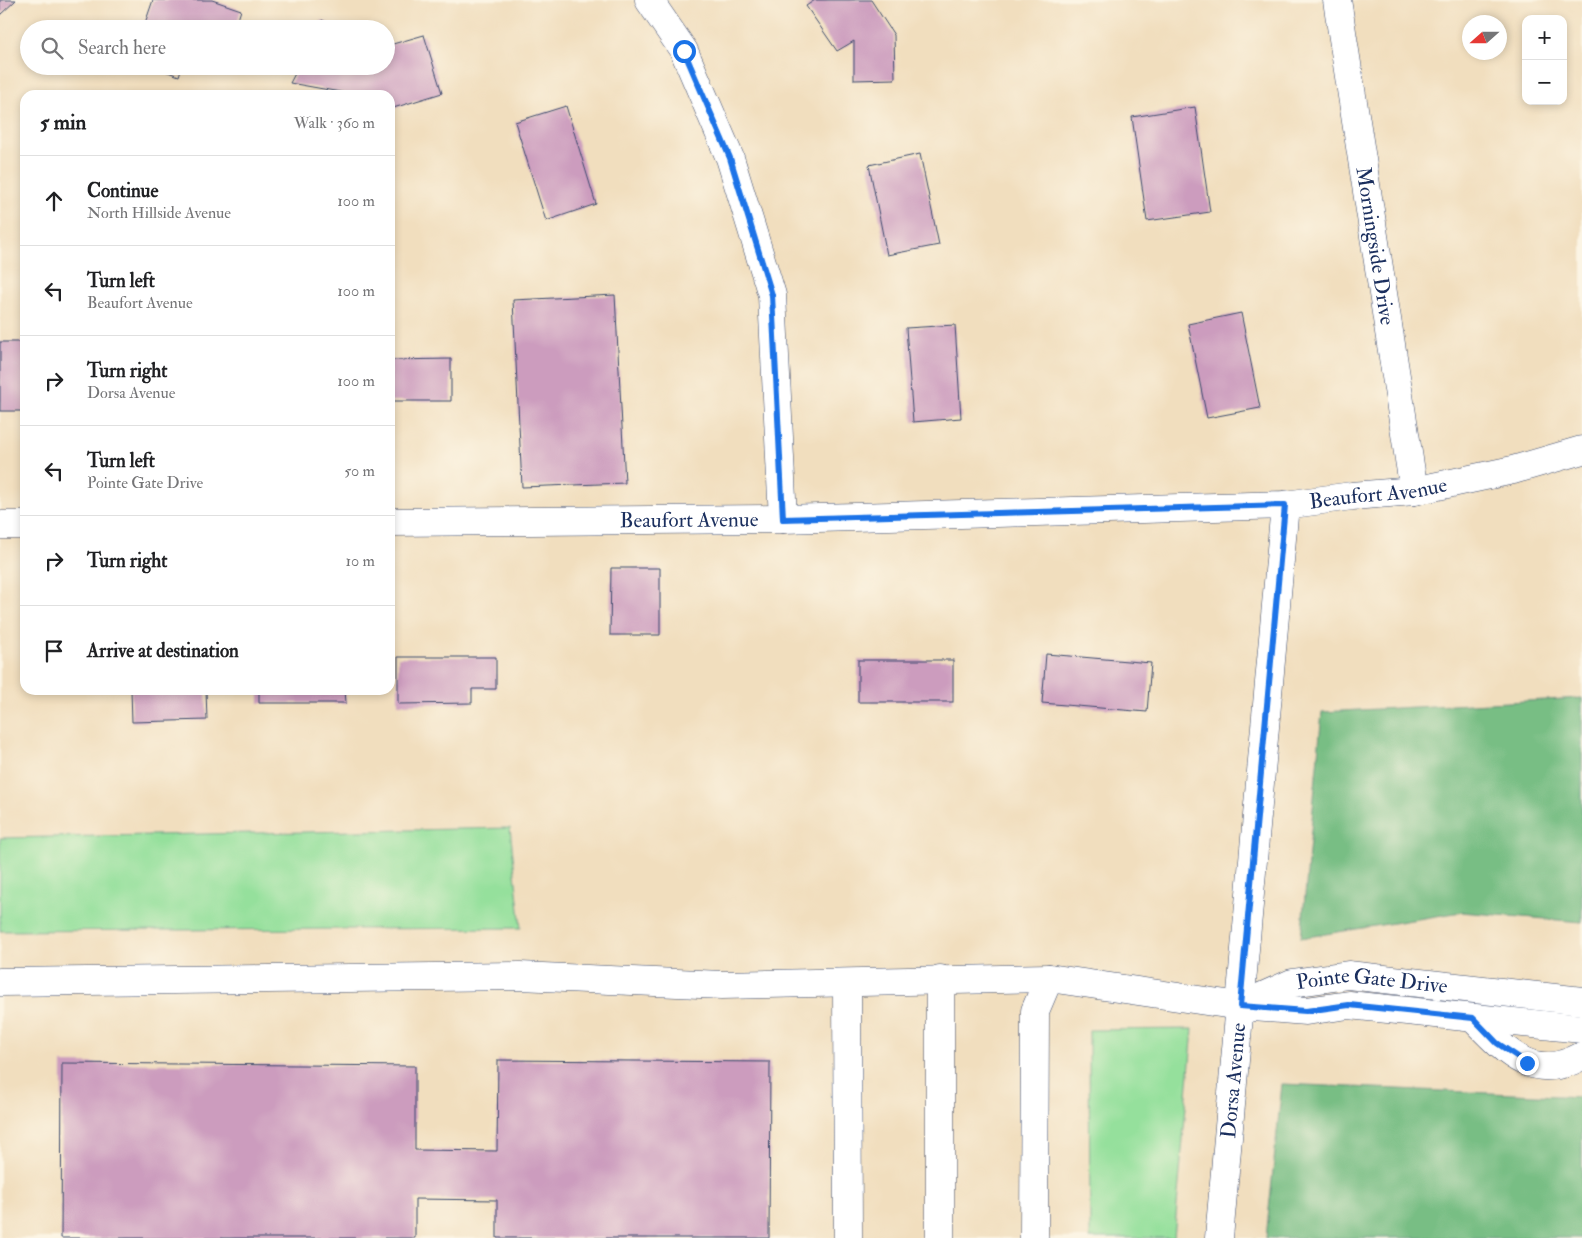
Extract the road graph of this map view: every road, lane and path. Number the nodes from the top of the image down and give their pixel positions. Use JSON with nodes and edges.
{"nodes":[{"id":1,"x":649,"y":0,"type":"edge"},
{"id":2,"x":1337,"y":0,"type":"edge"},
{"id":3,"x":1582,"y":450,"type":"edge"},
{"id":4,"x":1414,"y":491,"type":"junction"},
{"id":5,"x":1285,"y":505,"type":"junction"},
{"id":6,"x":783,"y":519,"type":"junction"},
{"id":7,"x":395,"y":522,"type":"edge"},
{"id":8,"x":0,"y":525,"type":"edge"},
{"id":9,"x":20,"y":525,"type":"edge"},
{"id":10,"x":1049,"y":978,"type":"junction"},
{"id":11,"x":940,"y":979,"type":"junction"},
{"id":12,"x":0,"y":982,"type":"edge"},
{"id":13,"x":847,"y":983,"type":"junction"},
{"id":14,"x":1582,"y":1001,"type":"edge"},
{"id":15,"x":1240,"y":1006,"type":"junction"},
{"id":16,"x":1473,"y":1018,"type":"junction"},
{"id":17,"x":1582,"y":1029,"type":"edge"},
{"id":18,"x":1582,"y":1056,"type":"edge"},
{"id":19,"x":848,"y":1238,"type":"edge"},
{"id":20,"x":940,"y":1238,"type":"edge"},
{"id":21,"x":1034,"y":1238,"type":"edge"},
{"id":22,"x":1219,"y":1238,"type":"edge"}],
"edges":[{"from":1,"to":6,"type":"street"},
{"from":2,"to":4,"type":"street","name":"Morningside Drive"},
{"from":3,"to":4,"type":"street","name":"Beaufort Avenue"},
{"from":4,"to":5,"type":"street","name":"Beaufort Avenue"},
{"from":5,"to":6,"type":"street","name":"Beaufort Avenue"},
{"from":5,"to":15,"type":"street","name":"Dorsa Avenue"},
{"from":6,"to":7,"type":"street","name":"Beaufort Avenue"},
{"from":8,"to":9,"type":"street"},
{"from":10,"to":11,"type":"street"},
{"from":10,"to":15,"type":"street"},
{"from":10,"to":21,"type":"street"},
{"from":11,"to":13,"type":"street"},
{"from":11,"to":20,"type":"street"},
{"from":12,"to":13,"type":"street"},
{"from":13,"to":19,"type":"street"},
{"from":14,"to":15,"type":"street","name":"Pointe Gate Drive"},
{"from":15,"to":16,"type":"street","name":"Pointe Gate Drive"},
{"from":15,"to":22,"type":"street","name":"Dorsa Avenue"},
{"from":16,"to":17,"type":"street","name":"Pointe Gate Drive"},
{"from":16,"to":18,"type":"street"}]}
